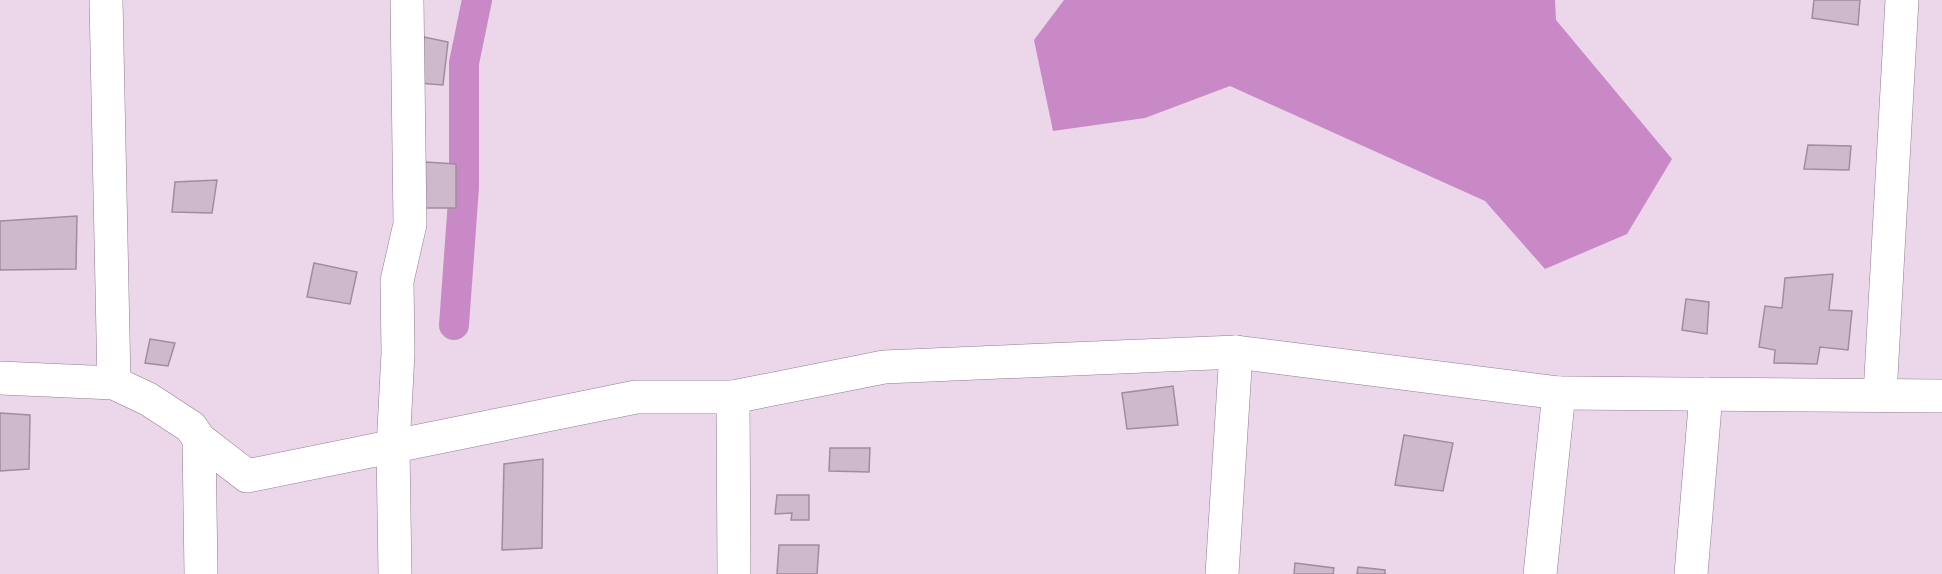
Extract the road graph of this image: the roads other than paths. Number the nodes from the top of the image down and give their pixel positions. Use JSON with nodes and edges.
{"nodes":[{"id":1,"x":106,"y":0,"type":"edge"},
{"id":2,"x":407,"y":0,"type":"edge"},
{"id":3,"x":1902,"y":0,"type":"edge"},
{"id":4,"x":1236,"y":352,"type":"junction"},
{"id":5,"x":0,"y":378,"type":"edge"},
{"id":6,"x":114,"y":383,"type":"junction"},
{"id":7,"x":1559,"y":393,"type":"junction"},
{"id":8,"x":1706,"y":394,"type":"junction"},
{"id":9,"x":1880,"y":395,"type":"junction"},
{"id":10,"x":1942,"y":396,"type":"edge"},
{"id":11,"x":733,"y":397,"type":"junction"},
{"id":12,"x":199,"y":439,"type":"junction"},
{"id":13,"x":393,"y":448,"type":"junction"},
{"id":14,"x":201,"y":574,"type":"edge"},
{"id":15,"x":395,"y":574,"type":"edge"},
{"id":16,"x":734,"y":574,"type":"edge"},
{"id":17,"x":1222,"y":574,"type":"edge"},
{"id":18,"x":1540,"y":574,"type":"edge"},
{"id":19,"x":1691,"y":574,"type":"edge"}],
"edges":[{"from":1,"to":6,"type":"street"},
{"from":2,"to":13,"type":"street"},
{"from":3,"to":9,"type":"street"},
{"from":4,"to":7,"type":"street"},
{"from":4,"to":11,"type":"street"},
{"from":4,"to":17,"type":"street"},
{"from":5,"to":6,"type":"street"},
{"from":6,"to":12,"type":"street"},
{"from":7,"to":8,"type":"street"},
{"from":7,"to":18,"type":"street"},
{"from":8,"to":9,"type":"street"},
{"from":8,"to":19,"type":"street"},
{"from":9,"to":10,"type":"street"},
{"from":11,"to":13,"type":"street"},
{"from":11,"to":16,"type":"street"},
{"from":12,"to":13,"type":"street"},
{"from":12,"to":14,"type":"street"},
{"from":13,"to":15,"type":"street"}]}
